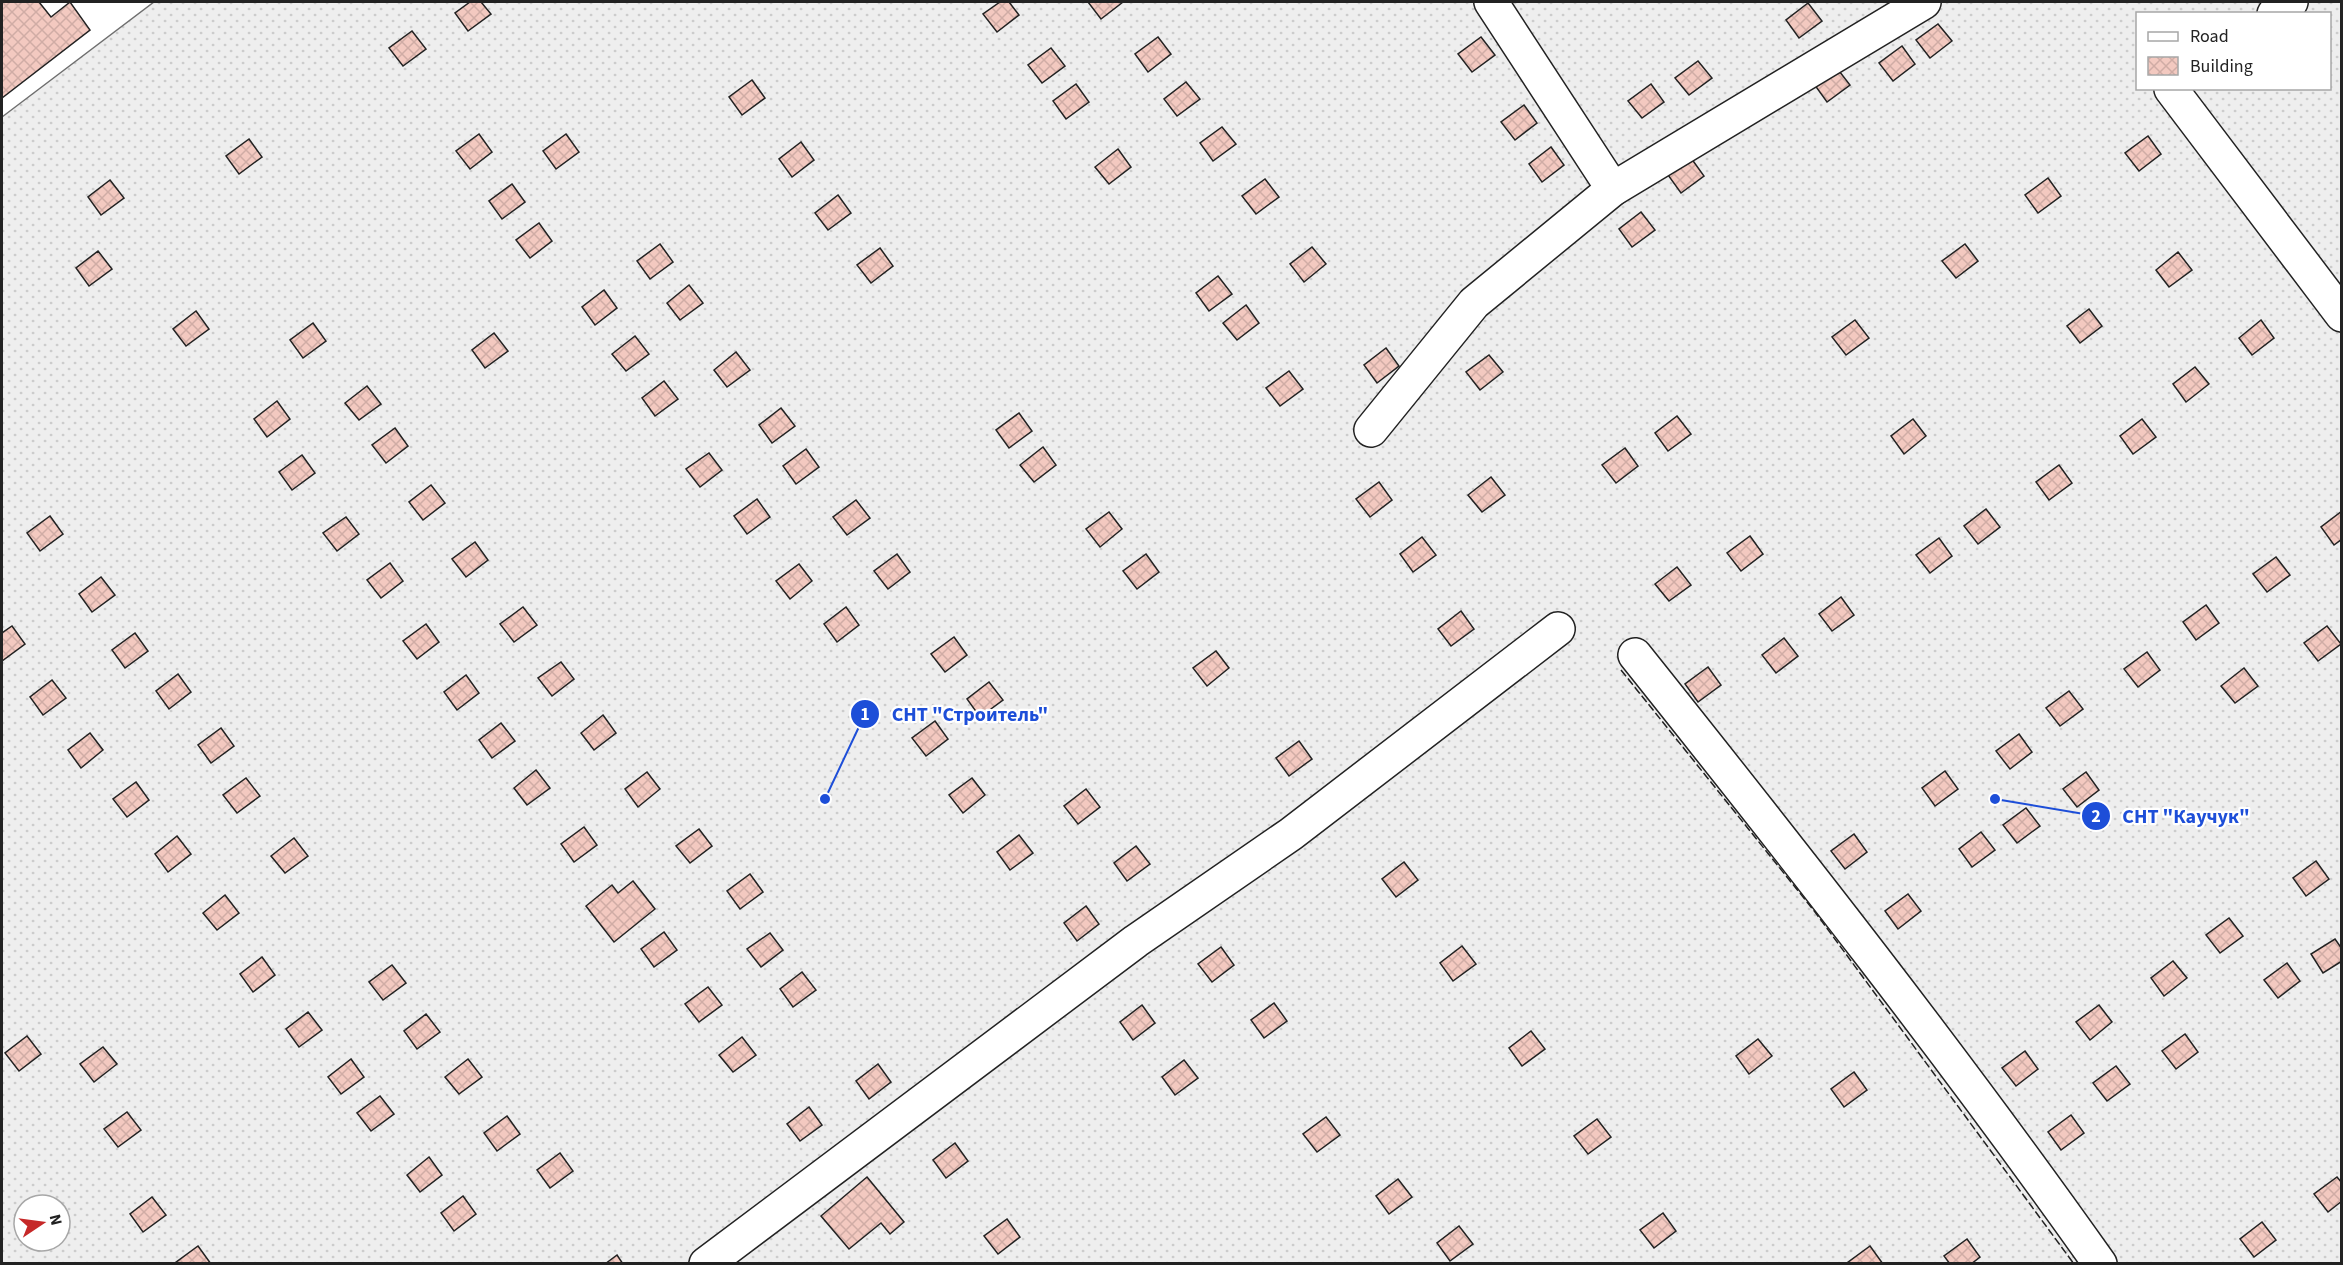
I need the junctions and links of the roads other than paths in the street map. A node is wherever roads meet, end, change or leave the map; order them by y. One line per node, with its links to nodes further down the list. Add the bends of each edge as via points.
1 (1491, 2): 6 (street)
2 (1924, 2): 6 (street)
3 (2291, 2): 4 (street)
4 (2277, 12)
5 (2172, 90): 7 (street)
6 (1612, 189): 8 (street, via 1474,303)
7 (2342, 315)
8 (1371, 430)
9 (1558, 629): 11 (street, via 1292,834 1136,941)
10 (1635, 654): 12 (street, via 1835,905)
11 (706, 1263)
12 (2100, 1263)

